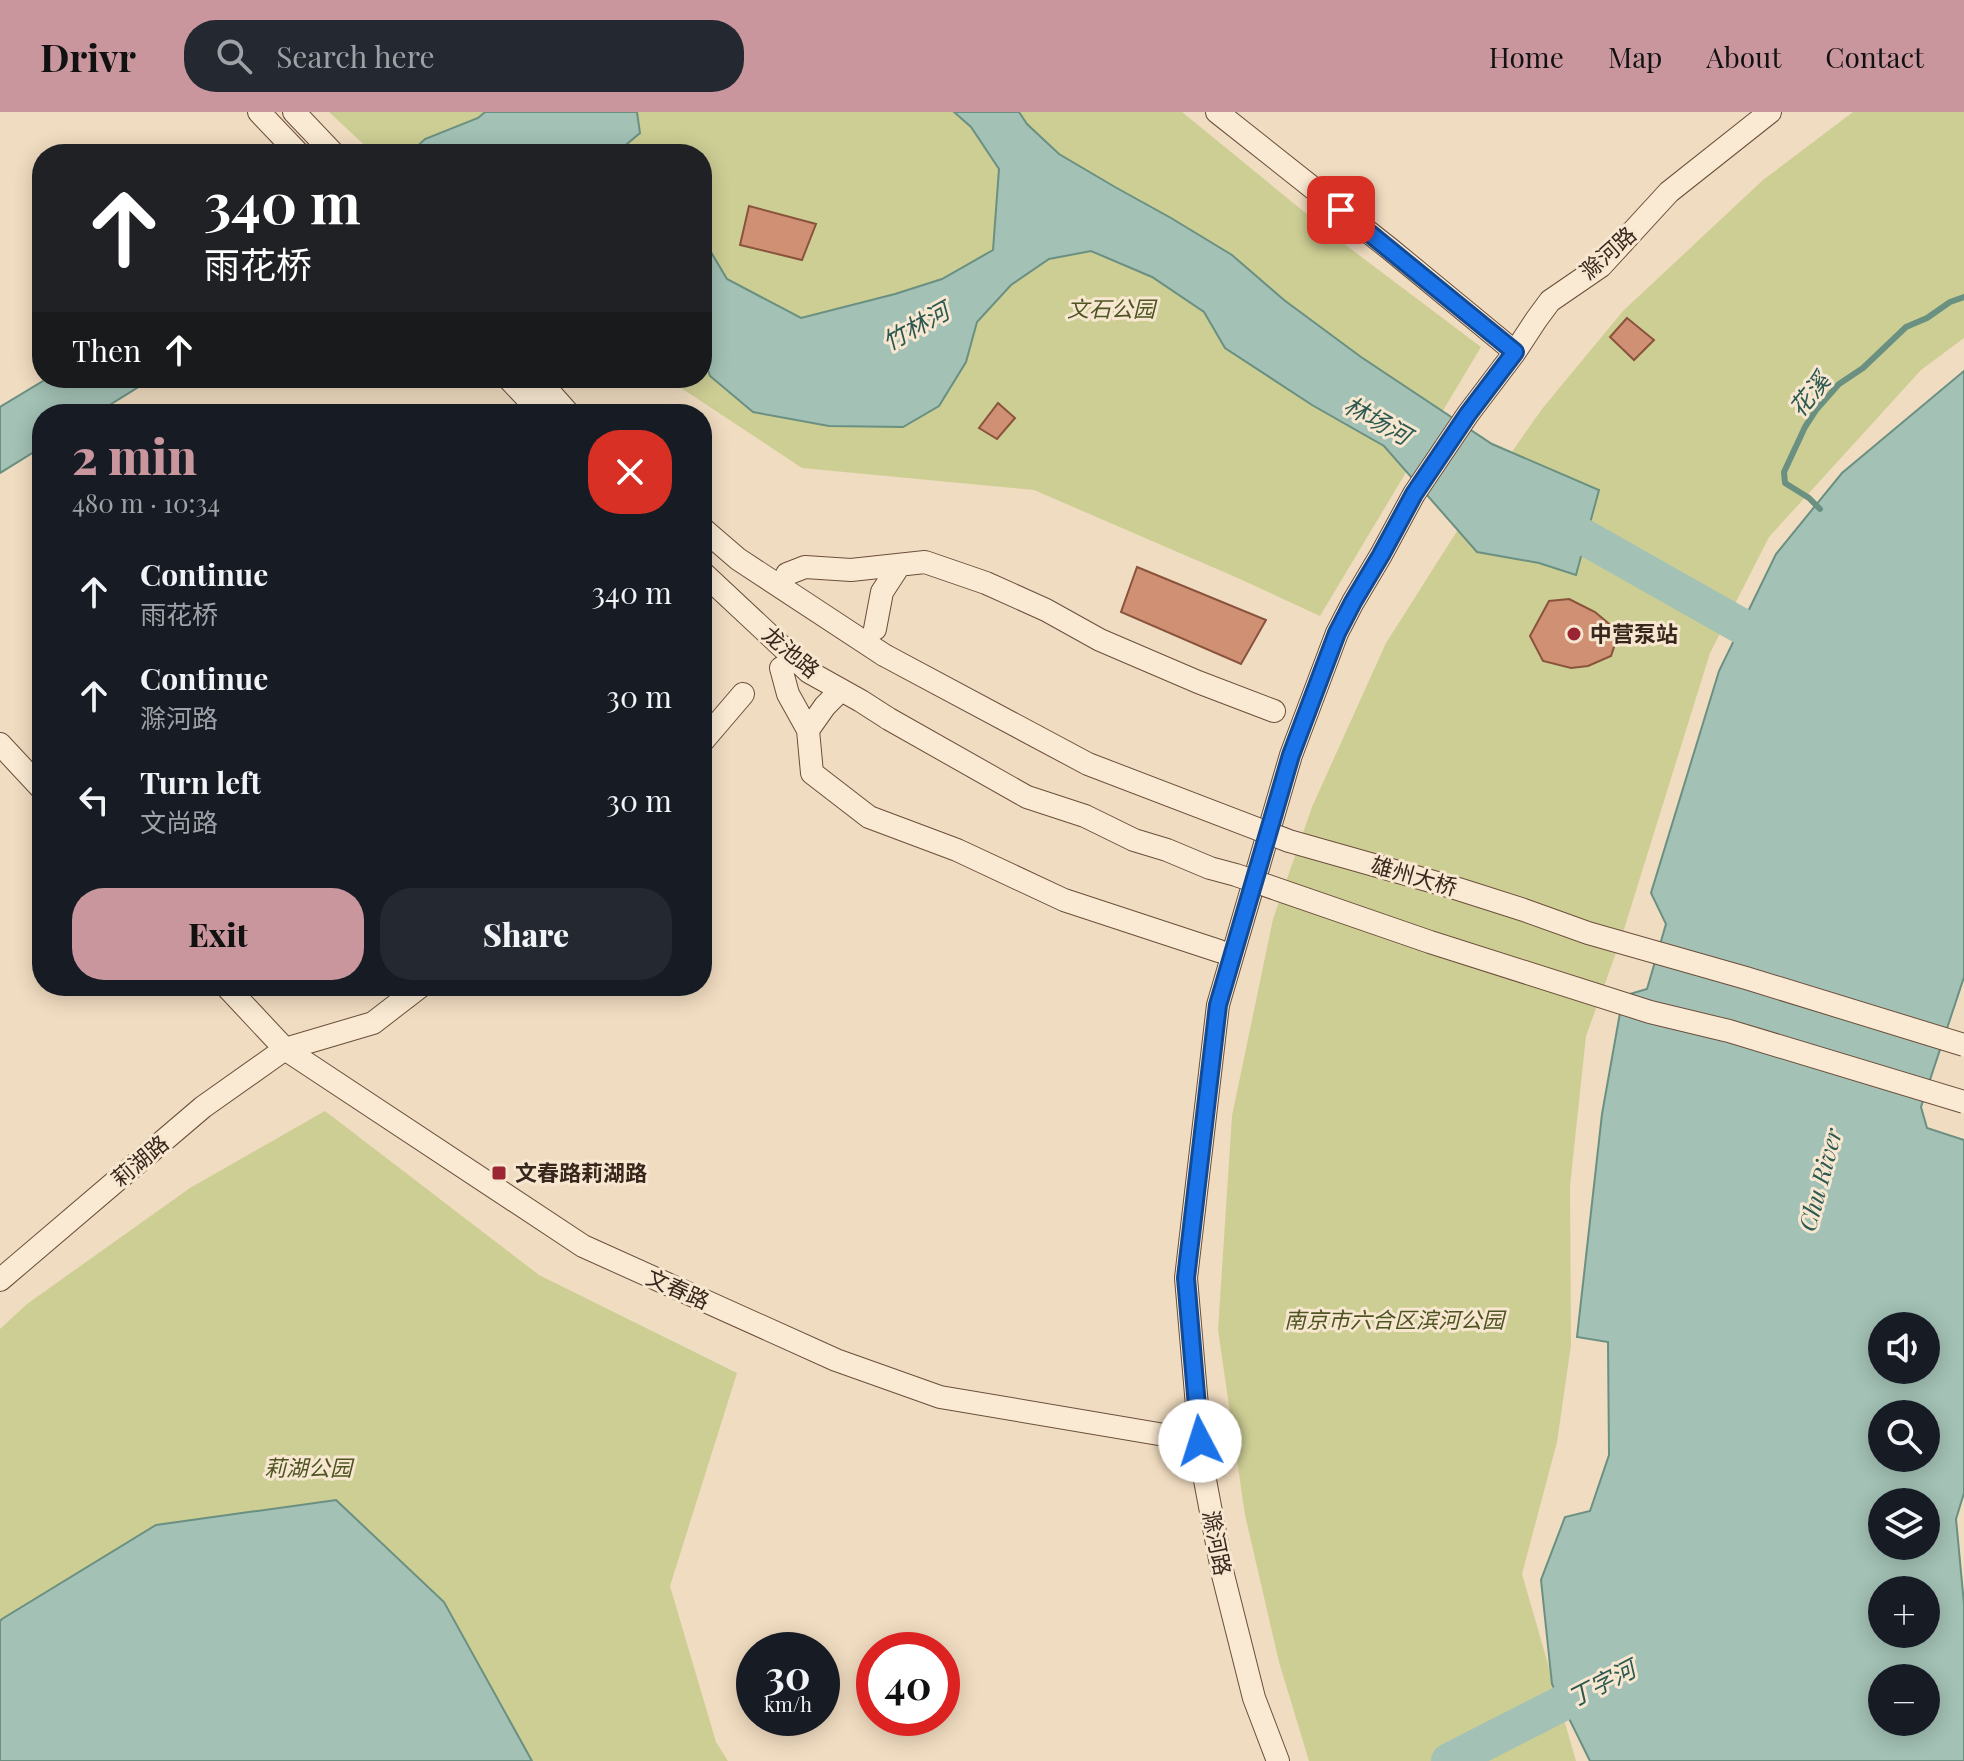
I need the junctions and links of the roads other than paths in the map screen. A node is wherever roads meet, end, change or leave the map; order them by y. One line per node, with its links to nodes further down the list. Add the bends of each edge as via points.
1 (259, 112): 5 (street)
2 (294, 112): 6 (street)
3 (1217, 112): 7 (street)
4 (1770, 112): 7 (street, 滁河路, via 1669,192 1601,266 1550,301)
5 (289, 144)
6 (324, 144)
7 (1515, 352): 33 (street, 滁河路, via 1414,494 1337,633 1291,755 1218,1005 1186,1278)
8 (517, 388): 10 (street)
9 (546, 388): 11 (street)
10 (533, 404)
11 (560, 404)
12 (712, 537): 17 (street, 龙池路)
13 (899, 566): 14 (street, via 805,567); 16 (street, via 882,592); 21 (street, via 925,562 986,583 1100,640)
14 (787, 574)
15 (712, 581): 31 (street, 龙池路, bridge, via 809,672 1027,797 1210,868 1430,942)
16 (875, 629)
17 (884, 655): 29 (street, 雄州大桥, bridge, via 1088,764 1289,841)
18 (781, 668): 23 (street)
19 (743, 694): 22 (street)
20 (837, 694): 23 (street)
21 (1274, 711)
22 (712, 730)
23 (808, 730): 26 (street, via 812,773 869,817 957,850 1064,900)
24 (0, 744): 25 (street)
25 (32, 778)
26 (1219, 951)
27 (235, 996): 30 (street, 文春路)
28 (408, 996): 30 (street, 莉湖路, via 373,1023)
29 (1964, 1045)
30 (285, 1049): 32 (street, 莉湖路, via 203,1107); 33 (street, 文春路, via 583,1246 836,1360 940,1397)
31 (1964, 1102)
32 (0, 1280)
33 (1200, 1441): 34 (street, 滁河路, via 1223,1575 1254,1698)
34 (1278, 1761)

